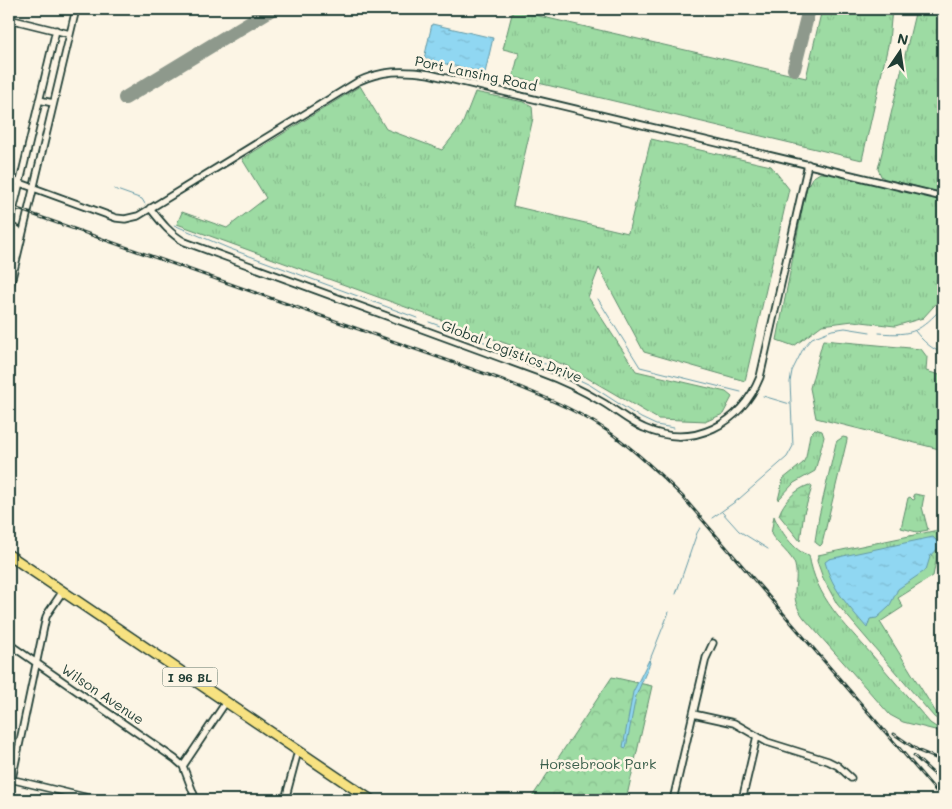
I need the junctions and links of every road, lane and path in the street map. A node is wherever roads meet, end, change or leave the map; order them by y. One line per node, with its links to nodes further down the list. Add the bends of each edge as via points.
1 (76, 9): 4 (street)
2 (9, 19): 3 (street)
3 (56, 30): 4 (street); 5 (street)
4 (70, 34): 6 (street)
5 (39, 100): 6 (street); 9 (street)
6 (53, 103): 10 (street)
7 (808, 164): 11 (street, Port Lansing Road); 12 (street, Port Lansing Road, via 429,74 395,71 357,82); 12 (street, Global Logistics Drive, via 755,388 731,418 692,435 675,436 644,429 600,400 557,379 185,242 166,229)
8 (9, 180): 9 (street, Port Lansing Road)
9 (20, 183): 10 (street, Port Lansing Road); 13 (street)
10 (33, 188): 12 (street, Port Lansing Road, via 125,220); 14 (street)
11 (943, 196)
12 (150, 208)
13 (9, 230): 14 (street, via 18,230 10,269)
14 (11, 281): 15 (street)
15 (9, 291)
16 (9, 555): 17 (main road, I 96 BL)
17 (63, 591): 20 (street, via 48,613); 21 (main road, I 96 BL)
18 (713, 643): 22 (street, via 706,658)
19 (9, 644): 20 (street, Wilson Avenue)
20 (37, 664): 25 (street, Wilson Avenue); 27 (street)
21 (226, 702): 24 (main road, I 96 BL); 25 (street)
22 (693, 714): 23 (street, via 734,723); 32 (street)
23 (757, 736): 26 (street, via 780,747 828,761); 33 (street)
24 (298, 751): 30 (street); 31 (main road, I 96 BL)
25 (183, 766): 29 (street)
26 (851, 778)
27 (10, 779): 28 (street)
28 (97, 800)
29 (196, 800)
30 (285, 800)
31 (371, 800)
32 (673, 800)
33 (742, 800)

